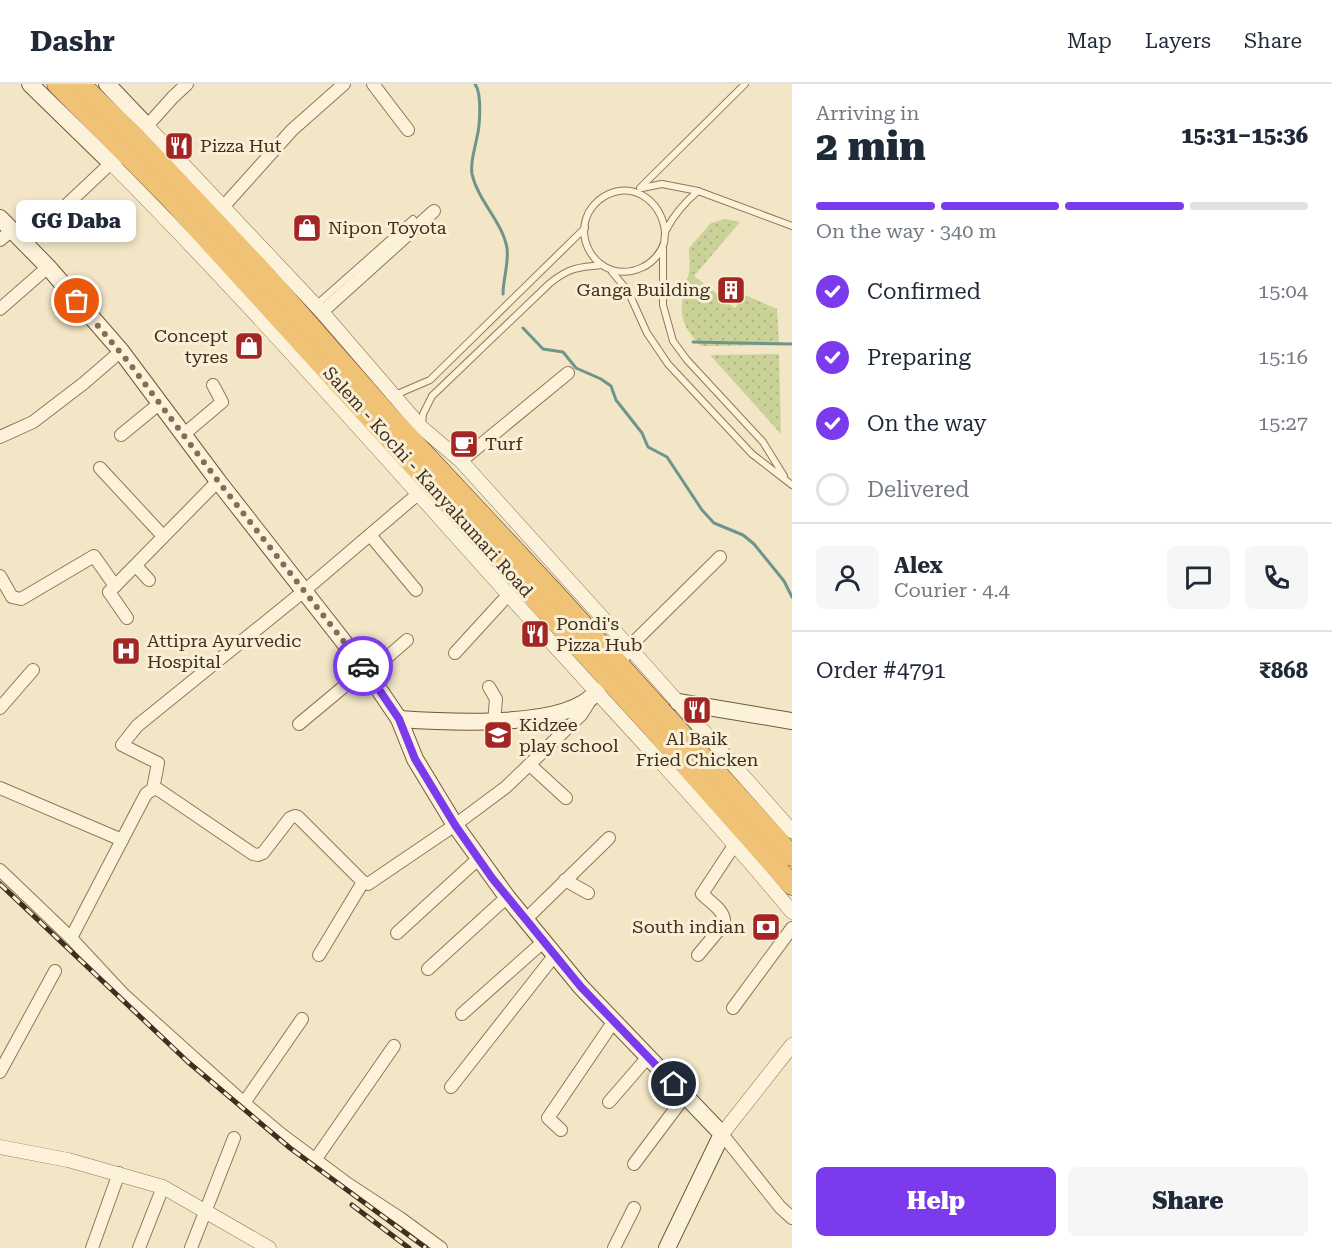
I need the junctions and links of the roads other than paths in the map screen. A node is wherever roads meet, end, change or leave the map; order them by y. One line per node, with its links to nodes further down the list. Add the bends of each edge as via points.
1 (30, 84): 10 (main road)
2 (57, 84): 10 (highway, Salem - Kochi - Kanyakumari Road)
3 (80, 84): 10 (highway, Salem - Kochi - Kanyakumari Road)
4 (107, 84): 10 (main road)
5 (187, 84): 10 (street)
6 (344, 84): 14 (street, via 292,130)
7 (373, 84): 9 (street)
8 (745, 84): 11 (lane)
9 (408, 130)
10 (129, 144): 14 (street); 23 (street); 43 (street, via 160,212); 60 (highway, Salem - Kochi - Kanyakumari Road, via 267,277 389,416 557,596)
11 (640, 188): 12 (lane); 13 (lane, via 662,184)
12 (627, 191): 19 (lane, via 598,201); 20 (lane, via 655,204)
13 (698, 191): 18 (lane); 20 (lane, via 679,209)
14 (223, 207): 28 (street)
15 (434, 212): 28 (street)
16 (0, 218): 21 (main road)
17 (413, 219): 28 (lane)
18 (792, 226)
19 (585, 228): 24 (lane, via 588,249); 32 (lane, via 430,380)
20 (665, 232): 22 (lane)
21 (6, 235): 23 (main road)
22 (664, 243): 26 (lane, via 644,267 622,273); 40 (lane, via 663,305 673,341 763,442)
23 (26, 244): 25 (main road)
24 (602, 265): 26 (lane); 34 (lane, via 572,268 549,284 432,396)
25 (48, 267): 27 (street); 29 (main road)
26 (612, 271): 40 (lane, via 628,291 647,333 668,364 752,454)
27 (0, 309)
28 (319, 309): 32 (street)
29 (121, 351): 33 (main road); 37 (street, via 33,422)
30 (568, 373): 38 (street)
31 (213, 385): 36 (street, via 222,402)
32 (395, 395): 34 (street)
33 (160, 403): 35 (street); 36 (main road)
34 (421, 427): 38 (street)
35 (121, 435)
36 (183, 435): 41 (main road)
37 (0, 438)
38 (460, 462): 56 (street)
39 (100, 468): 45 (street)
40 (786, 479): 42 (lane)
41 (218, 481): 45 (street); 52 (main road)
42 (792, 485)
43 (419, 493): 44 (street); 53 (street)
44 (370, 535): 51 (street); 52 (street)
45 (163, 536): 47 (street)
46 (720, 557): 56 (street)
47 (136, 566): 49 (street); 50 (street)
48 (0, 576): 50 (street, via 12,597 21,599 94,556)
49 (149, 580)
50 (116, 586): 54 (street, via 109,592)
51 (416, 590)
52 (304, 591): 59 (main road); 70 (street, via 137,726 122,745 158,763)
53 (508, 595): 57 (street); 60 (street)
54 (127, 618)
55 (407, 640): 59 (street)
56 (629, 646): 60 (street); 64 (street)
57 (455, 653)
58 (33, 670): 62 (street)
59 (366, 671): 63 (main road); 67 (street)
60 (604, 685): 64 (highway, Salem - Kochi - Kanyakumari Road); 64 (street); 66 (main road, via 558,713); 68 (street, via 581,716)
61 (489, 687): 66 (street, via 496,699)
62 (0, 708)
63 (399, 719): 66 (main road); 72 (main road, via 415,759)
64 (658, 720): 65 (main road); 73 (street); 76 (street); 77 (highway, Salem - Kochi - Kanyakumari Road); 82 (highway, Salem - Kochi - Kanyakumari Road)
65 (792, 721)
66 (494, 722)
67 (299, 724)
68 (530, 765): 71 (street); 72 (street)
69 (0, 788): 75 (street)
70 (153, 789): 75 (street, via 146,794); 81 (street, via 258,855 290,818 298,817)
71 (567, 798)
72 (455, 825): 78 (main road); 81 (street, via 371,883)
73 (792, 831)
74 (609, 838): 80 (street)
75 (122, 840): 89 (street)
76 (735, 844): 85 (street); 92 (street, via 702,894 725,919)
77 (792, 856)
78 (478, 859): 84 (main road); 88 (street)
79 (0, 870): 89 (street)
80 (566, 880): 83 (street); 86 (street)
81 (363, 882): 91 (street)
82 (792, 885)
83 (588, 893)
84 (507, 897): 86 (main road); 94 (street)
85 (792, 912)
86 (525, 920): 90 (main road)
87 (792, 927): 96 (street)
88 (398, 933)
89 (72, 938): 108 (street, via 124,995)
90 (543, 942): 93 (main road); 97 (street)
91 (319, 955)
92 (698, 955)
93 (554, 956): 99 (main road); 105 (street)
94 (428, 969)
95 (55, 971): 102 (street)
96 (733, 1008)
97 (462, 1014)
98 (302, 1019): 108 (street)
99 (614, 1021): 103 (main road); 109 (street, via 548,1118)
100 (792, 1045): 110 (street)
101 (394, 1046): 113 (street)
102 (3, 1055): 104 (street)
103 (648, 1057): 106 (main road); 107 (street)
104 (0, 1072)
105 (452, 1087)
106 (685, 1096): 110 (main road); 114 (street)
107 (609, 1102)
108 (244, 1103): 113 (street)
109 (561, 1130)
110 (722, 1134): 119 (street); 127 (main road)
111 (234, 1138): 118 (street)
112 (0, 1147): 115 (street)
113 (315, 1160): 125 (street)
114 (634, 1164)
115 (119, 1173): 116 (street); 121 (street)
116 (163, 1187): 118 (street); 122 (street)
117 (634, 1208): 126 (street)
118 (204, 1212): 120 (street); 123 (street)
119 (792, 1218)
120 (253, 1244): 124 (street)
121 (92, 1248)
122 (139, 1248)
123 (191, 1248)
124 (269, 1248)
125 (441, 1248)
126 (614, 1248)
127 (667, 1248)

